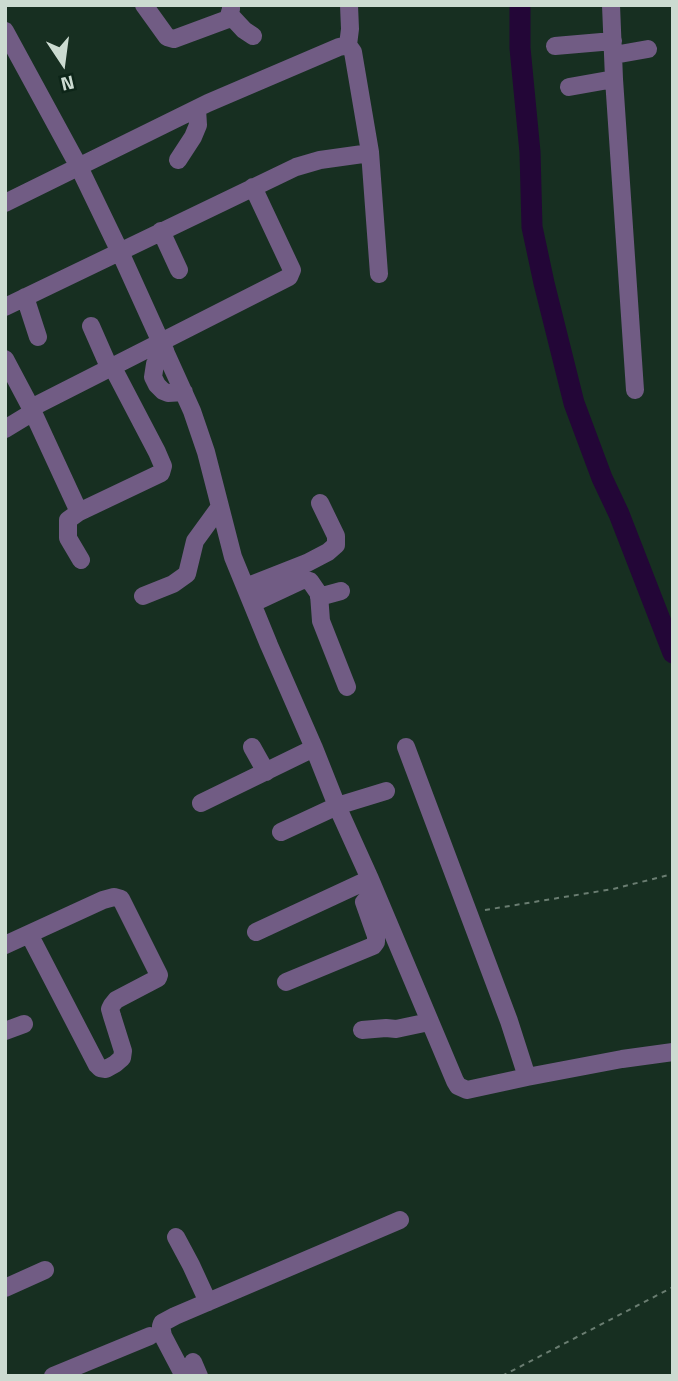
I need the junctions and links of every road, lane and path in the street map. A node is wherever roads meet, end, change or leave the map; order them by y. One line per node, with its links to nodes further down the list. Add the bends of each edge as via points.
1 (144, 5): 4 (street, via 167,37 174,39 228,19)
2 (349, 5): 7 (street)
3 (611, 5): 9 (street)
4 (230, 10): 6 (street)
5 (5, 31): 16 (street)
6 (253, 36)
7 (348, 45): 13 (street); 14 (street)
8 (555, 46): 9 (street)
9 (614, 48): 10 (street); 11 (street)
10 (648, 49)
11 (614, 79): 12 (street); 30 (street)
12 (569, 87)
13 (197, 108): 15 (street, via 198,125); 16 (street)
14 (370, 152): 17 (street, via 296,167); 22 (street)
15 (178, 160)
16 (79, 167): 18 (street); 20 (street)
17 (253, 187): 19 (street); 27 (street, via 292,270 289,277)
18 (5, 203)
19 (161, 231): 20 (street); 21 (street)
20 (120, 252): 23 (street); 27 (street)
21 (179, 270)
22 (379, 274)
23 (25, 297): 24 (street); 26 (street)
24 (5, 307)
25 (91, 326): 29 (street)
26 (38, 337)
27 (163, 346): 29 (street); 34 (street, via 153,377 163,391 184,392 206,452)
28 (5, 359): 31 (street)
29 (111, 367): 31 (street); 35 (street, via 158,452 162,473)
30 (635, 390)
31 (32, 410): 32 (street); 35 (street)
32 (5, 429)
33 (320, 503): 38 (street, via 336,545)
34 (219, 508): 38 (street); 39 (street, via 195,541 187,574)
35 (79, 512): 36 (street, via 68,520 67,529)
36 (81, 560)
37 (341, 591): 40 (street)
38 (250, 595): 40 (street, via 305,580); 44 (street)
39 (143, 596)
40 (320, 597): 41 (street, via 321,621)
41 (346, 687)
42 (252, 747): 45 (street)
43 (406, 747): 62 (street)
44 (314, 748): 45 (street); 48 (street)
45 (266, 772): 47 (street)
46 (386, 791): 48 (street)
47 (201, 803)
48 (337, 806): 49 (street); 51 (street)
49 (281, 832)
50 (673, 874): 52 (path)
51 (373, 888): 53 (street); 56 (street, via 365,902 376,936 373,946); 57 (street)
52 (478, 912)
53 (256, 932)
54 (29, 934): 54 (street, via 97,1065 106,1069 115,1064 123,1051 110,1009 116,1000 159,976 121,899 103,900); 55 (street)
55 (5, 945)
56 (286, 982)
57 (429, 1022): 59 (street); 62 (street, via 454,1082 462,1089)
58 (23, 1024): 60 (street)
59 (362, 1030)
60 (5, 1031)
61 (673, 1052): 62 (street)
62 (527, 1077)
63 (400, 1220): 68 (street)
64 (176, 1237): 68 (street)
65 (44, 1270): 67 (street)
66 (673, 1287): 73 (path)
67 (5, 1288)
68 (208, 1302): 71 (street, via 161,1326 163,1336)
69 (150, 1336): 70 (street)
70 (92, 1368): 72 (street)
71 (192, 1371)
72 (53, 1376)
73 (502, 1376)

